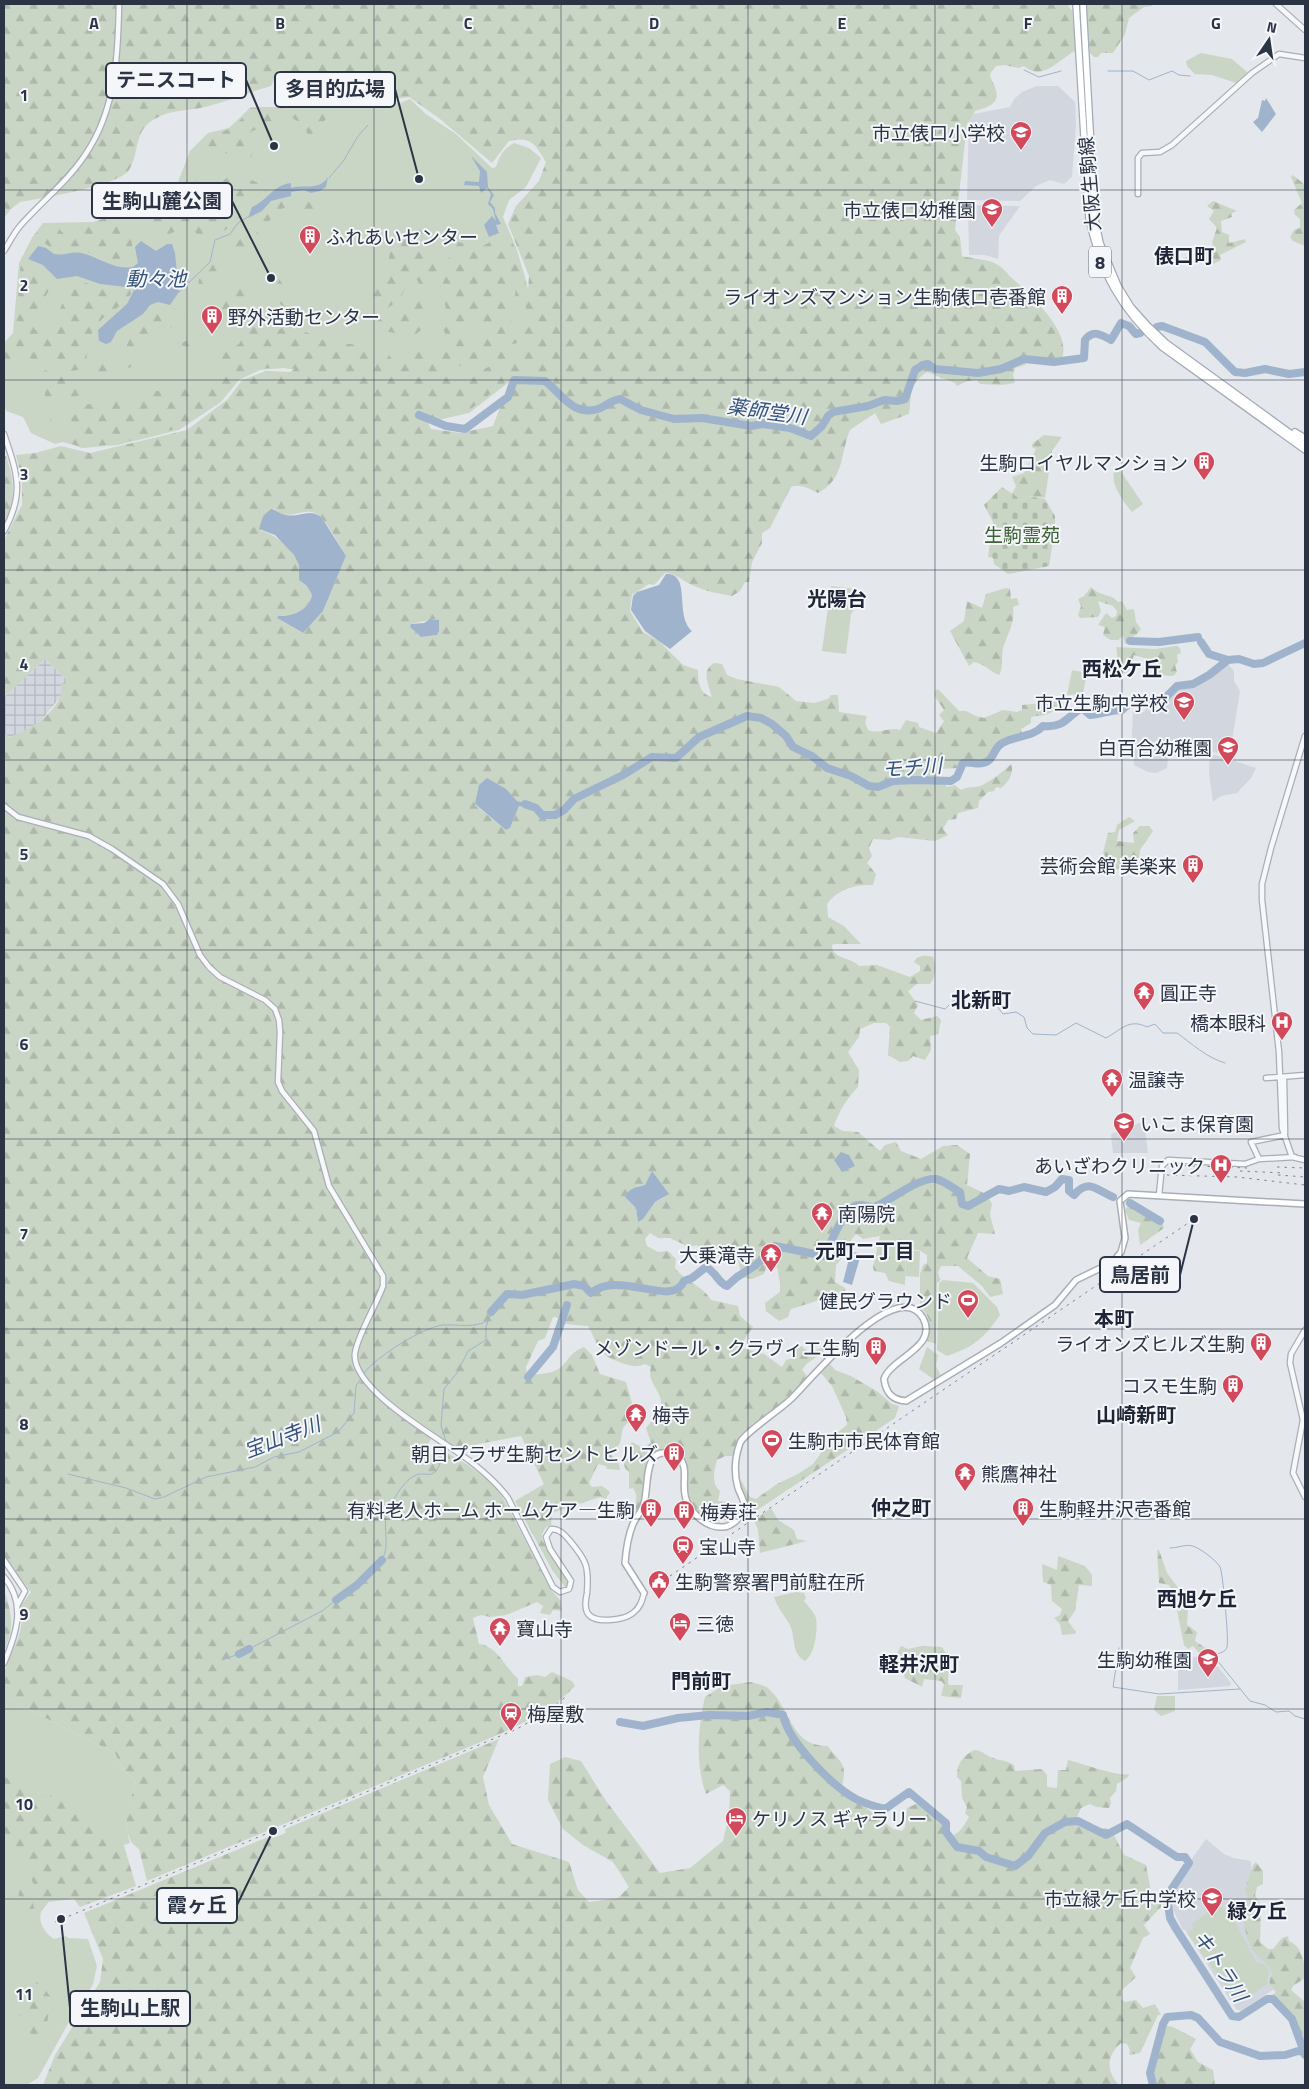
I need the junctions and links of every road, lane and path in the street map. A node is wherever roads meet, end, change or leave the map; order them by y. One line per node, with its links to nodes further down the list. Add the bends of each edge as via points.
1 (119, 4): 8 (street, via 118,42 110,100 95,138 84,156 19,227)
2 (1076, 4): 11 (main road, 大阪生駒線 / 8, via 1089,219 1094,243 1112,287 1127,310 1162,347)
3 (1083, 4): 9 (main road, 大阪生駒線 / 8, via 1095,219 1100,243 1118,286 1131,307 1166,344)
4 (1276, 4): 5 (street)
5 (1305, 30)
6 (1305, 58): 7 (street, via 1279,54 1252,73 1172,145 1160,152 1142,153 1138,158)
7 (1138, 194)
8 (4, 252)
9 (1265, 416): 12 (main road); 13 (main road, 大阪生駒線 / 8)
10 (4, 434): 16 (street, via 16,471 18,492 15,509)
11 (1286, 436): 14 (main road, 大阪生駒線 / 8); 15 (main road)
12 (1305, 438)
13 (1305, 444)
14 (1305, 450)
15 (1305, 455)
16 (4, 531)
17 (1305, 736): 19 (street, via 1262,884)
18 (4, 806): 32 (street, via 18,817 89,836 163,884 178,904 200,955 209,966 220,977 265,1000 275,1009 280,1020 278,1082 282,1092 314,1131 329,1186 383,1276 384,1286 355,1354 359,1373 366,1382 397,1410 469,1460 499,1486 553,1587 560,1592 569,1589 571,1582 550,1549 546,1535 551,1529 562,1532 587,1565 585,1604 589,1616 604,1620 632,1615)
19 (1280, 1075): 20 (street); 21 (street); 22 (street)
20 (1305, 1075)
21 (1266, 1078)
22 (1285, 1134): 23 (street); 24 (street, via 1251,1142)
23 (1292, 1157): 24 (street); 25 (street)
24 (1259, 1159): 26 (street, via 1245,1164 1168,1160 1162,1166)
25 (1305, 1159)
26 (1159, 1195): 27 (main road); 32 (main road, via 1131,1193 1124,1196 1120,1207 1125,1238 1121,1252 1113,1262 1076,1280 1061,1300 1042,1315 914,1398 906,1401 894,1398 889,1394 884,1379 886,1373 909,1355 925,1335 925,1323 919,1312 907,1307 897,1308 856,1331 792,1399 741,1439 736,1472 744,1505 739,1516 728,1526 705,1523 689,1508 684,1499 684,1467 679,1457 663,1454 653,1458 647,1469 644,1502 630,1534 625,1563)
27 (1305, 1204)
28 (1305, 1330): 29 (street, via 1291,1354 1290,1363 1303,1420 1293,1473)
29 (1305, 1497)
30 (4, 1560): 33 (street, via 24,1591)
31 (4, 1577): 33 (street)
32 (644, 1593)
33 (17, 1606): 34 (street, via 18,1624)
34 (4, 1663)

